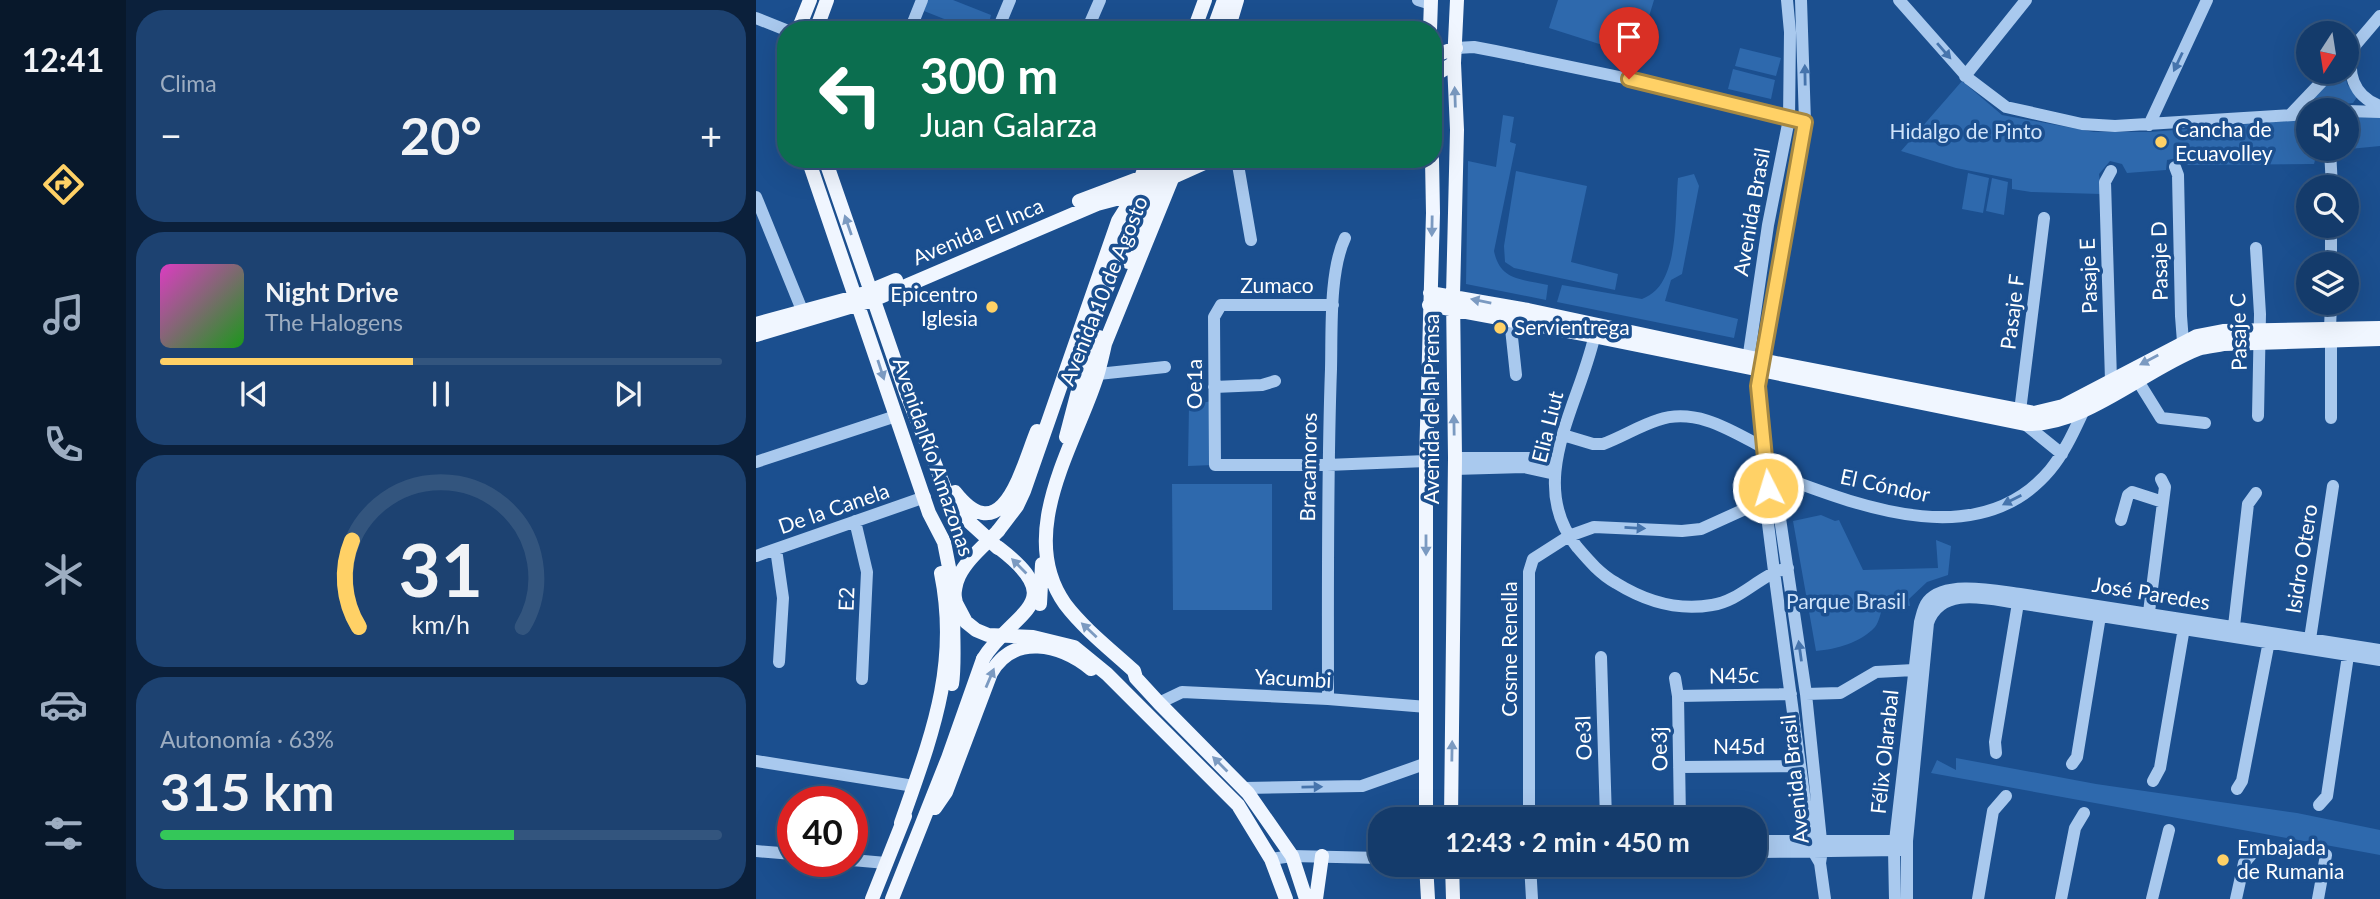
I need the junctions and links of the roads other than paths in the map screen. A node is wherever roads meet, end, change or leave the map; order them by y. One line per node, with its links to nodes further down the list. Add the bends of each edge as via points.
1 (827, 0): 19 (main road)
2 (922, 0): 20 (street)
3 (1010, 0): 21 (street)
4 (1100, 0): 22 (street)
5 (1224, 0): 25 (main road)
6 (1237, 0): 26 (main road)
7 (1457, 0): 30 (main road, Avenida de la Prensa)
8 (1787, 0): 41 (street, Avenida Brasil)
9 (1801, 0): 42 (street, Avenida Brasil, one-way to 9)
10 (1899, 0): 33 (street, one-way to 33)
11 (2026, 0): 33 (street)
12 (2207, 0): 43 (street, one-way to 43)
13 (1204, 1): 23 (main road); 24 (main road)
14 (1426, 2): 27 (main road)
15 (807, 6): 18 (main road)
16 (2380, 16): 29 (street)
17 (756, 18): 28 (street)
18 (817, 21)
19 (819, 21)
20 (914, 21)
21 (1001, 21)
22 (1091, 21)
23 (1197, 21)
24 (1206, 21)
25 (1216, 21)
26 (1231, 21)
27 (1429, 21)
28 (777, 26)
29 (2359, 41)
30 (1455, 55): 31 (main road); 32 (main road); 41 (street, via 1474,47 1495,51); 61 (main road, Avenida de la Prensa, one-way to 30)
31 (1442, 56)
32 (1442, 67)
33 (1965, 76): 43 (street, via 2006,107 2082,124)
34 (2320, 84): 39 (street)
35 (2354, 84): 36 (street, via 2366,100)
36 (2380, 106)
37 (2359, 111): 38 (street)
38 (2380, 112)
39 (2290, 115): 40 (street); 43 (street)
40 (2296, 115)
41 (1789, 119): 42 (street); 77 (street, Avenida Brasil, via 1768,225)
42 (1805, 122): 77 (street, Avenida Brasil)
43 (2149, 125)
44 (2175, 167): 75 (street, Pasaje D)
45 (812, 168): 59 (main road, Avenida Río Amazonas)
46 (828, 168): 59 (main road, Avenida Río Amazonas, one-way to 46)
47 (1239, 168): 57 (street)
48 (1432, 168): 60 (main road, Avenida de la Prensa, one-way to 60)
49 (1157, 171): 51 (main road, Avenida 10 de Agosto); 59 (main road, Avenida El Inca); 74 (main road, Avenida 10 de Agosto); 91 (main road, Avenida 10 de Agosto); 93 (main road, Avenida 10 de Agosto, via 1078,391)
50 (2111, 171): 81 (street, Pasaje E, via 2105,182)
51 (1135, 194): 53 (main road, Avenida El Inca); 55 (main road, Avenida 10 de Agosto)
52 (756, 197): 64 (street)
53 (1097, 204): 55 (main road, via 1113,210); 59 (main road, Avenida El Inca)
54 (2044, 219): 88 (street, Pasaje F)
55 (1118, 221): 76 (main road, Avenida 10 de Agosto)
56 (1345, 238): 63 (street, Bracamoros, via 1339,250)
57 (1251, 240)
58 (2256, 248): 72 (street, Pasaje C)
59 (864, 298): 64 (main road, Avenida El Inca); 71 (main road, Avenida El Inca); 86 (main road, Avenida Río Amazonas, one-way to 86); 98 (main road, Avenida Río Amazonas)
60 (1430, 299): 61 (main road); 96 (main road, Avenida de la Prensa)
61 (1453, 302): 66 (main road); 69 (main road, one-way to 61); 99 (main road, Avenida de la Prensa, one-way to 61)
62 (1221, 305): 63 (street, Zumaco); 84 (street, Oe1a, via 1214,317)
63 (1333, 305): 100 (street, Bracamoros)
64 (802, 310): 67 (main road, Avenida El Inca)
65 (2330, 315): 70 (street)
66 (1510, 319): 69 (main road); 80 (street)
67 (756, 324)
68 (2380, 328): 70 (main road)
69 (1595, 331): 77 (main road); 92 (street, Elia Liut)
70 (2331, 334): 72 (main road); 73 (main road); 89 (street)
71 (756, 335)
72 (2260, 337): 75 (main road, via 2223,331 2197,336); 87 (street, Pasaje C)
73 (2380, 339)
74 (1105, 344): 79 (main road); 93 (main road, Avenida 10 de Agosto)
75 (2185, 348): 81 (main road, one-way to 81); 82 (main road)
76 (1071, 357): 91 (main road, Avenida 10 de Agosto); 98 (main road, via 1001,508 987,514 972,510)
77 (1754, 363): 88 (main road); 94 (street, Avenida Brasil)
78 (1165, 368): 79 (street)
79 (1098, 374): 140 (main road, one-way to 79, via 1134,671 1065,604 1052,579 1047,522 1051,500)
80 (1516, 375)
81 (2111, 380): 88 (main road, via 2050,410)
82 (2137, 381): 85 (main road); 90 (street, via 2161,418)
83 (1275, 382): 84 (street)
84 (1214, 387): 100 (street, Oe1a, via 1215,465)
85 (2084, 410): 88 (main road, via 2055,422); 95 (street, El Cóndor)
86 (896, 416): 97 (street); 107 (main road, Avenida Río Amazonas)
87 (2258, 416)
88 (2022, 418): 95 (street)
89 (2331, 418)
90 (2205, 423)
91 (1047, 429): 112 (main road, Avenida 10 de Agosto, via 1021,499)
92 (1563, 435): 94 (street, via 1604,444 1662,419 1685,417 1713,423); 101 (street, Elia Liut)
93 (1066, 438): 130 (main road, Avenida 10 de Agosto, bridge, via 1045,496 1042,592 1037,613)
94 (1764, 449): 102 (street, Avenida Brasil)
95 (2062, 454): 102 (street, El Cóndor, one-way to 102, via 2020,496 1981,513 1945,518 1847,501)
96 (1426, 461): 100 (street); 141 (main road, Avenida de la Prensa, one-way to 141)
97 (756, 462)
98 (936, 464): 130 (main road, Avenida Río Amazonas, one-way to 98, bridge, via 1026,614 1032,585 1028,574 956,508)
99 (1454, 464): 101 (street); 158 (main road, Avenida de la Prensa, one-way to 99)
100 (1327, 465): 139 (street, Bracamoros)
101 (1556, 469): 113 (street, Elia Liut, via 1553,492)
102 (1766, 471): 106 (street, Avenida Brasil)
103 (2161, 479): 108 (street)
104 (2333, 486): 125 (street, Isidro Otero)
105 (2256, 493): 123 (street, via 2248,504)
106 (1766, 494): 113 (street, Cosme Renella, one-way to 106, via 1594,527 1701,529); 116 (street, Avenida Brasil, via 1777,498); 117 (street, Avenida Brasil)
107 (925, 497): 109 (main road, Avenida Río Amazonas); 111 (street, De la Canela)
108 (2163, 502): 110 (street, via 2132,492); 121 (street)
109 (929, 513): 126 (main road, Avenida Río Amazonas, via 944,542 956,604 966,622 988,635); 151 (main road, via 942,579 947,661 938,709)
110 (2121, 520)
111 (855, 521): 114 (street, De la Canela); 135 (street, E2, via 867,572)
112 (998, 531): 126 (main road, via 963,586 969,614 989,626); 155 (main road, Avenida 10 de Agosto, bridge, via 957,582 952,684)
113 (1569, 536): 117 (street, Elia Liut, via 1610,580 1653,601 1678,606 1714,606); 159 (street, Cosme Renella, via 1532,559 1529,572)
114 (776, 549): 115 (street, De la Canela); 132 (street, via 783,598)
115 (756, 556)
116 (1788, 568): 117 (street, Elia Liut); 137 (street, Avenida Brasil, one-way to 116)
117 (1774, 571): 136 (street, Avenida Brasil)
118 (2019, 598): 119 (street, José Paredes, via 1977,589 1950,590 1928,602); 120 (street, José Paredes); 143 (street)
119 (1927, 611): 133 (street, Félix Olarabal); 167 (street, Félix Olarabal)
120 (2101, 611): 121 (street, José Paredes); 122 (street, José Paredes); 147 (street, via 2077,757)
121 (2149, 612): 122 (street, José Paredes)
122 (2184, 624): 123 (street, José Paredes); 124 (street, José Paredes); 150 (street, via 2160,768)
123 (2234, 626): 124 (street, José Paredes)
124 (2270, 637): 125 (street, José Paredes); 127 (street, José Paredes); 153 (street)
125 (2310, 639): 127 (street, José Paredes)
126 (1052, 640): 142 (main road, Avenida Río Amazonas, via 1083,653)
127 (2349, 650): 128 (street, José Paredes); 131 (street, José Paredes); 156 (street, via 2327,796)
128 (2380, 650)
129 (1601, 657): 160 (street, Oe3l)
130 (983, 659): 144 (main road)
131 (2380, 660)
132 (779, 662)
133 (1914, 670): 137 (street, via 1876,672 1840,693); 167 (street, Félix Olarabal)
134 (1675, 678): 138 (street, Oe3j)
135 (862, 679)
136 (1791, 694): 138 (street, N45c); 148 (street, Avenida Brasil)
137 (1806, 694): 168 (street, Avenida Brasil)
138 (1678, 696): 149 (street, Oe3j)
139 (1328, 699): 140 (street, Yacumbi, via 1182,692); 141 (street, Yacumbi)
140 (1159, 703): 152 (main road, one-way to 140)
141 (1427, 707): 146 (main road, Avenida de la Prensa)
142 (1149, 716): 162 (main road, one-way to 142, via 950,782 991,673 1003,656 1015,649 1038,647 1070,656); 177 (main road, Avenida Río Amazonas, via 1238,806)
143 (1996, 753)
144 (948, 758): 162 (main road); 185 (main road)
145 (756, 761): 151 (street)
146 (1427, 763): 152 (street, one-way to 146, via 1362,786); 157 (main road, Avenida de la Prensa)
147 (2072, 764)
148 (1800, 766): 149 (street, N45d); 168 (street, Avenida Brasil)
149 (1679, 767): 161 (street, Oe3j)
150 (2153, 780)
151 (914, 786): 164 (main road)
152 (1244, 788): 174 (main road)
153 (2237, 789)
154 (2006, 796): 196 (street, via 1993,810)
155 (913, 802): 164 (main road); 184 (main road)
156 (2319, 805)
157 (1426, 807)
158 (1451, 807)
159 (1529, 807)
160 (1606, 807)
161 (1680, 807)
162 (935, 808): 186 (main road)
163 (2084, 813): 197 (street, via 2075,828)
164 (901, 823): 179 (main road)
165 (2169, 830): 198 (street)
166 (1767, 843): 168 (street)
167 (1900, 846): 168 (street); 194 (street, Félix Olarabal); 195 (street, Félix Olarabal)
168 (1818, 849): 171 (street); 193 (street, Avenida Brasil)
169 (2256, 849): 199 (street, via 2244,863)
170 (756, 851): 172 (street)
171 (1767, 851)
172 (777, 853)
173 (2326, 855): 200 (street)
174 (1292, 856): 175 (street); 177 (street); 188 (main road)
175 (1322, 856): 176 (street); 189 (main road)
176 (1368, 858)
177 (1271, 859): 187 (main road, Avenida Río Amazonas)
178 (868, 861): 179 (street)
179 (886, 863): 183 (main road)
180 (1427, 877): 190 (main road)
181 (1452, 877): 191 (main road)
182 (1531, 877): 192 (street)
183 (872, 899)
184 (882, 899)
185 (892, 899)
186 (901, 899)
187 (1286, 899)
188 (1306, 899)
189 (1316, 899)
190 (1428, 899)
191 (1453, 899)
192 (1532, 899)
193 (1825, 899)
194 (1895, 899)
195 (1907, 899)
196 (1978, 899)
197 (2060, 899)
198 (2152, 899)
199 (2236, 899)
200 (2318, 899)

